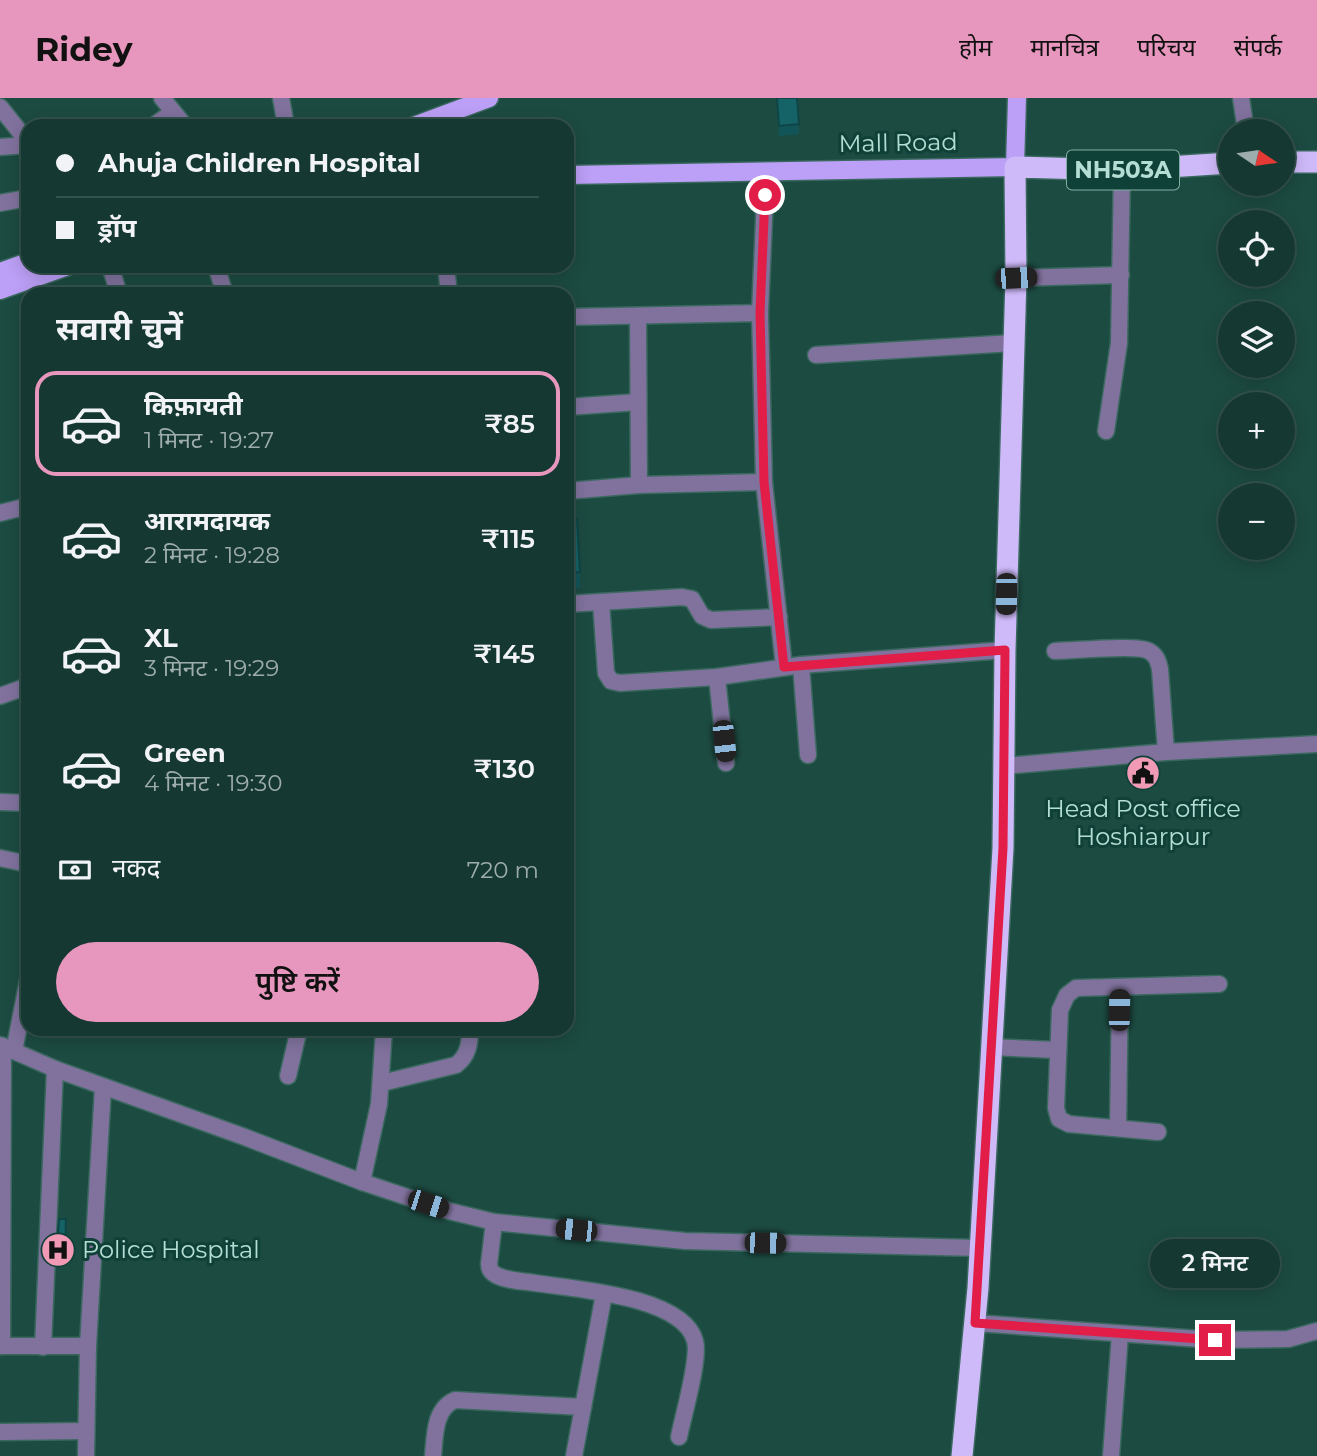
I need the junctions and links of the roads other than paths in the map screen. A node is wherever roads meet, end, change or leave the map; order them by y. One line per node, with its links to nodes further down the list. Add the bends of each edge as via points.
1 (162, 98): 7 (street)
2 (281, 98): 10 (street)
3 (489, 98): 11 (main road)
4 (1017, 98): 19 (main road)
5 (1241, 98): 12 (street)
6 (0, 107): 13 (street)
7 (173, 112): 8 (street); 9 (street)
8 (163, 119)
9 (179, 119)
10 (285, 119)
11 (433, 119)
12 (1244, 119)
13 (21, 134)
14 (21, 144): 15 (street)
15 (0, 147)
16 (1295, 162): 17 (highway)
17 (1317, 162)
18 (1218, 164): 20 (highway, Mall Road / NH503A)
19 (1015, 167): 20 (highway, Mall Road / NH503A); 21 (main road, Mall Road); 29 (highway)
20 (1122, 170): 28 (street)
21 (766, 171): 22 (main road, Mall Road); 31 (street)
22 (574, 175)
23 (21, 199): 24 (street)
24 (0, 203)
25 (21, 264): 26 (main road)
26 (0, 272)
27 (48, 273): 30 (main road)
28 (1121, 275): 29 (street); 38 (street, via 1119,343)
29 (1016, 278): 34 (highway)
30 (0, 290)
31 (760, 313): 32 (street); 39 (street)
32 (638, 316): 33 (street); 36 (street)
33 (574, 317)
34 (1013, 343): 35 (street); 47 (highway)
35 (816, 355)
36 (638, 402): 37 (street); 40 (street)
37 (574, 407)
38 (1106, 431)
39 (764, 482): 40 (street); 46 (street)
40 (639, 485): 41 (street)
41 (574, 490)
42 (21, 508): 43 (street)
43 (0, 513)
44 (601, 602): 45 (street); 46 (street, via 682,597 692,599 702,616 711,620); 51 (street, via 604,659 611,681)
45 (574, 604)
46 (779, 617): 50 (street)
47 (1005, 650): 49 (street); 58 (highway)
48 (1055, 651): 55 (street, via 1137,648 1151,652 1160,669)
49 (801, 665): 50 (street); 56 (street)
50 (784, 667): 51 (street)
51 (717, 677): 57 (street)
52 (21, 688): 53 (street)
53 (0, 696)
54 (1317, 744): 55 (street)
55 (1166, 752): 58 (street)
56 (808, 755)
57 (726, 763)
58 (1004, 766): 69 (highway)
59 (0, 802): 60 (street)
60 (21, 803)
61 (0, 858): 62 (street)
62 (21, 862)
63 (1219, 984): 64 (street)
64 (1120, 987): 71 (street, via 1076,989 1067,995 1060,1010); 76 (street)
65 (21, 1002): 70 (street)
66 (297, 1036): 73 (street)
67 (384, 1036): 74 (street)
68 (469, 1036): 74 (street, via 464,1059 456,1065)
69 (991, 1047): 71 (street); 80 (highway)
70 (6, 1048): 72 (street); 83 (street)
71 (1058, 1050): 76 (street, via 1059,1119)
72 (55, 1069): 75 (street); 88 (street)
73 (288, 1076)
74 (382, 1083): 78 (street)
75 (103, 1087): 78 (street); 87 (street)
76 (1118, 1128): 77 (street)
77 (1158, 1132)
78 (362, 1182): 79 (street)
79 (494, 1222): 80 (street, via 685,1241); 81 (street, via 489,1264 495,1275)
80 (980, 1248): 82 (highway)
81 (604, 1294): 89 (street); 92 (street, via 667,1311 692,1333 697,1345)
82 (975, 1323): 85 (street); 96 (highway)
83 (1, 1324): 86 (street)
84 (1317, 1331): 85 (street, via 1266,1341)
85 (1120, 1334): 97 (street)
86 (1, 1346): 88 (street)
87 (88, 1346): 88 (street); 90 (street)
88 (43, 1347)
89 (583, 1407): 94 (street, via 455,1400 441,1411); 95 (street)
90 (86, 1431): 91 (street); 93 (street)
91 (0, 1432)
92 (679, 1437)
93 (86, 1456)
94 (433, 1456)
95 (574, 1456)
96 (962, 1456)
97 (1111, 1456)

